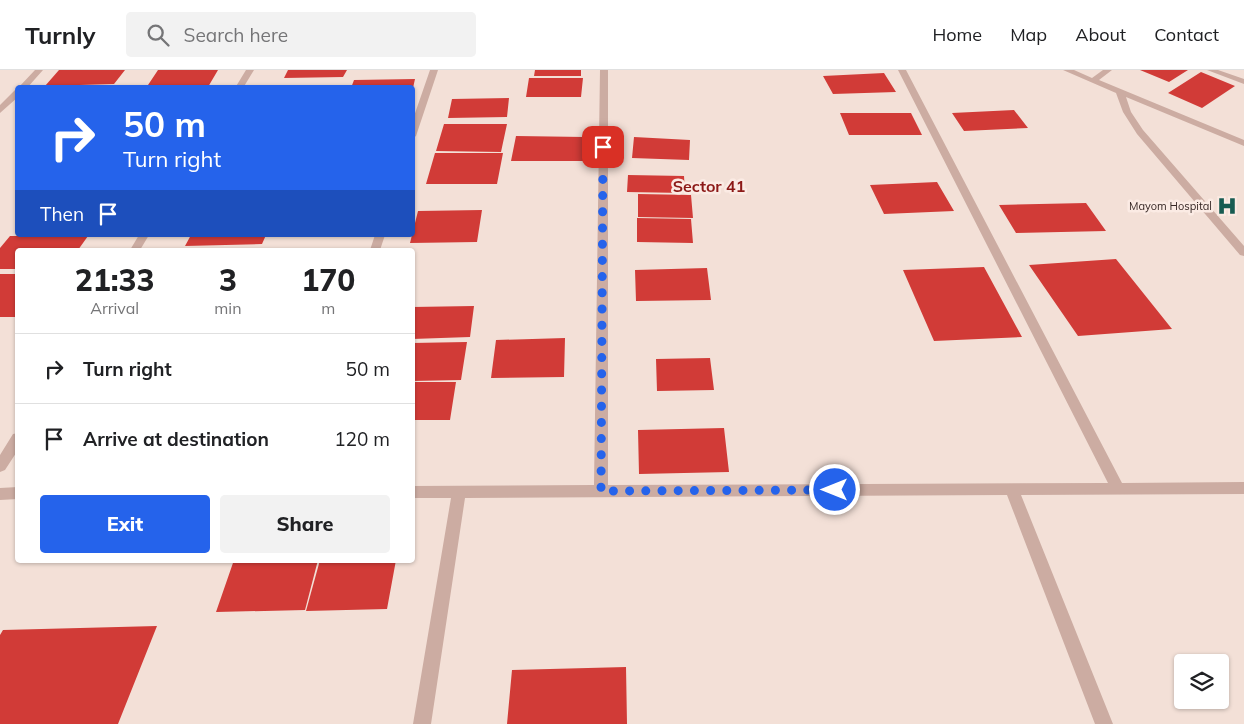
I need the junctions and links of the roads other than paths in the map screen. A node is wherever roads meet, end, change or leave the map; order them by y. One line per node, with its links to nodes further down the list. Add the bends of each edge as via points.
1 (39, 70): 11 (street)
2 (250, 70): 12 (street)
3 (434, 70): 16 (street)
4 (604, 70): 26 (street)
5 (902, 70): 25 (street)
6 (1067, 70): 9 (street)
7 (1108, 70): 9 (street)
8 (1211, 70): 10 (street)
9 (1093, 80): 13 (street)
10 (1244, 82)
11 (25, 85)
12 (241, 85)
13 (1120, 92): 17 (street); 20 (street, via 1127,112 1140,132)
14 (15, 95): 15 (street)
15 (0, 110)
16 (415, 127)
17 (1244, 143)
18 (143, 237): 19 (street)
19 (136, 248)
20 (1244, 253)
21 (15, 443): 22 (street)
22 (0, 466)
23 (1244, 488): 25 (street)
24 (1012, 489): 25 (street); 26 (street); 32 (street)
25 (1118, 489)
26 (601, 491): 28 (street)
27 (415, 492): 28 (street)
28 (459, 492): 31 (street)
29 (0, 494): 30 (street)
30 (15, 494)
31 (422, 724)
32 (1104, 724)

